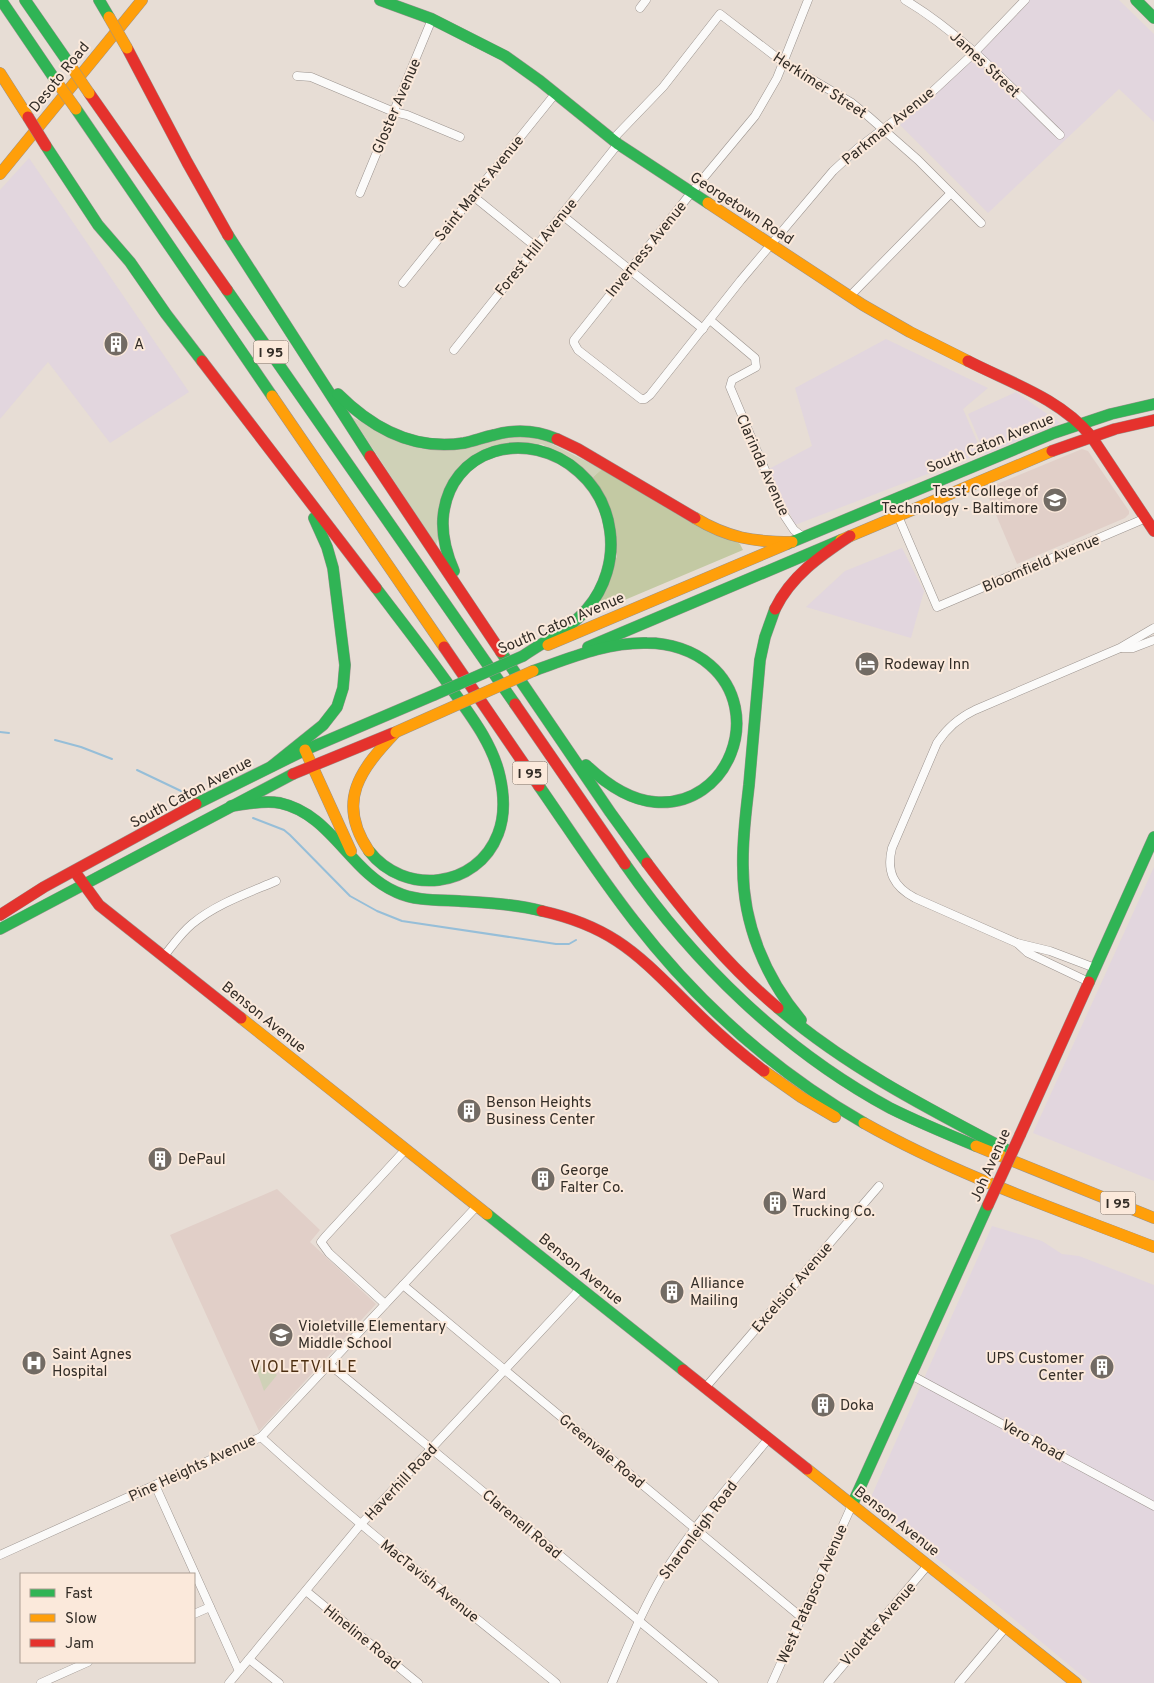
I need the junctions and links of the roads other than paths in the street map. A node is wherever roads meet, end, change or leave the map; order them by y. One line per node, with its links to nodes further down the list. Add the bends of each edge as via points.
1 (1, 0): 80 (main road, I 95, bridge, via 607,885 662,956 736,1032 819,1096 906,1146)
2 (25, 0): 79 (main road, I 95, bridge, via 638,883 700,959 775,1030 856,1088 932,1127)
3 (99, 0): 34 (main road, bridge, via 208,201)
4 (142, 0): 25 (main road, Desoto Road)
5 (380, 0): 14 (main road, Georgetown Road)
6 (646, 0): 11 (street)
7 (808, 0): 16 (street, Inverness Avenue)
8 (905, 0): 15 (street, James Street, via 938,22)
9 (1025, 0): 15 (street, Parkman Avenue)
10 (1136, 0): 13 (main road)
11 (640, 8)
12 (720, 14): 16 (street, Herkimer Street); 24 (street, Forest Hill Avenue, via 674,75)
13 (1154, 18)
14 (432, 19): 19 (main road, Georgetown Road, via 505,56); 20 (street, Gloster Avenue)
15 (974, 53): 21 (street, Parkman Avenue, via 932,92); 22 (street, James Street)
16 (784, 63): 21 (street, Herkimer Street, via 852,103); 27 (street, Inverness Avenue, via 755,116)
17 (0, 73): 46 (main road, bridge, via 98,225 130,262)
18 (297, 76): 20 (street, via 311,77)
19 (555, 94): 24 (main road, Georgetown Road); 29 (street, Saint Marks Avenue)
20 (394, 112): 23 (street); 26 (street, Gloster Avenue)
21 (884, 128): 28 (street, Herkimer Street); 32 (street, Parkman Avenue, via 833,171)
22 (1060, 135)
23 (460, 137)
24 (615, 142): 27 (main road, Georgetown Road); 30 (street, Forest Hill Avenue)
25 (0, 174)
26 (360, 193)
27 (691, 193): 32 (main road, Georgetown Road); 35 (street, Inverness Avenue)
28 (951, 193): 31 (street, Herkimer Street); 37 (street)
29 (473, 196): 33 (street); 36 (street, Saint Marks Avenue)
30 (562, 215): 33 (street, Forest Hill Avenue); 35 (street)
31 (981, 223)
32 (771, 244): 37 (main road, Georgetown Road); 38 (street, Parkman Avenue)
33 (536, 247): 40 (street, Forest Hill Avenue)
34 (245, 262): 52 (main road, via 335,390 352,410 390,434 426,444 445,444 463,443 509,431 543,433 578,449 730,537 758,542); 53 (main road)
35 (630, 270): 39 (street); 41 (street, Inverness Avenue, via 574,343 578,350 639,398)
36 (403, 283)
37 (850, 296): 44 (main road, Georgetown Road, via 892,323 1055,404)
38 (710, 320): 39 (street, Parkman Avenue); 51 (street, Clarinda Avenue, via 753,355 756,362 754,370 732,380 730,387 784,516)
39 (703, 329): 41 (street, Parkman Avenue)
40 (454, 350)
41 (645, 399)
42 (1154, 404): 44 (main road, South Caton Avenue)
43 (1154, 420): 45 (main road, South Caton Avenue)
44 (1081, 423): 45 (main road, Georgetown Road); 51 (main road, South Caton Avenue)
45 (1091, 436): 47 (main road, South Caton Avenue); 48 (main road)
46 (276, 460): 59 (main road, via 414,638 492,752 502,785 502,819 498,834 482,859 472,868 448,879 417,881 390,871 368,850 357,826 354,801 359,779 369,762); 62 (main road, via 311,511 327,546 336,588 344,665 343,688 330,717)
47 (898, 516): 48 (street, Bloomfield Avenue, via 937,608); 50 (main road, South Caton Avenue)
48 (1146, 518): 49 (main road)
49 (1154, 531)
50 (850, 536): 58 (main road, South Caton Avenue); 76 (main road, via 795,577 770,617 760,660 742,857 746,907 759,952 771,978 799,1018)
51 (803, 537): 52 (main road, South Caton Avenue)
52 (792, 542): 57 (main road, South Caton Avenue)
53 (477, 616): 57 (main road, via 456,577 445,544 444,511 455,482 478,459 507,448 537,448 565,460 590,482 606,509 612,543 610,562 606,578 586,609); 60 (main road)
54 (1154, 628): 56 (street)
55 (1154, 640): 56 (street, via 1133,648)
56 (1120, 648): 72 (street, via 961,717 944,732 933,752 892,848 890,870 905,893)
57 (523, 656): 61 (main road, South Caton Avenue, bridge)
58 (533, 671): 59 (main road, South Caton Avenue, bridge); 60 (main road, via 616,645 655,643 696,654 709,663 721,675 737,706 735,745 721,773 692,795 674,801 656,802 621,791 588,767)
59 (396, 732): 63 (main road, South Caton Avenue)
60 (557, 733): 76 (main road, via 643,859 698,930 794,1023)
61 (305, 750): 62 (main road, South Caton Avenue); 63 (main road)
62 (272, 766): 67 (main road, South Caton Avenue)
63 (312, 766): 64 (main road, South Caton Avenue); 66 (main road)
64 (231, 806): 66 (main road, via 270,802 296,808 321,825); 69 (main road, South Caton Avenue)
65 (1154, 837): 74 (main road, Joh Avenue)
66 (358, 865): 80 (main road, via 380,884 410,897 541,910 603,932 649,966 747,1058 814,1105 896,1147)
67 (75, 872): 69 (main road, Benson Avenue); 70 (main road, South Caton Avenue)
68 (276, 881): 73 (street, via 196,920)
69 (83, 885): 71 (main road, South Caton Avenue); 73 (main road, Benson Avenue, via 99,904)
70 (0, 915)
71 (0, 929)
72 (1017, 943): 74 (street); 75 (street, via 1028,953)
73 (164, 956): 77 (main road, Benson Avenue)
74 (1095, 968): 75 (main road, Joh Avenue)
75 (1089, 982): 89 (main road, Joh Avenue, bridge)
76 (849, 1062): 79 (main road, via 919,1103)
77 (406, 1149): 81 (main road, Benson Avenue); 86 (street, via 321,1242)
78 (879, 1186): 90 (street, Excelsior Avenue)
79 (1081, 1188): 82 (main road, I 95)
80 (1019, 1194): 83 (main road, I 95)
81 (477, 1206): 84 (street, Pine Heights Avenue); 85 (main road, Benson Avenue)
82 (1154, 1218)
83 (1154, 1247)
84 (402, 1285): 86 (street, Pine Heights Avenue); 88 (street, Greenvale Road)
85 (581, 1288): 88 (street, Haverhill Road); 90 (main road, Benson Avenue)
86 (385, 1304): 87 (street, Pine Heights Avenue)
87 (329, 1364): 91 (street, Pine Heights Avenue); 93 (street, Clarenell Road)
88 (504, 1370): 93 (street, Haverhill Road); 98 (street, Greenvale Road)
89 (911, 1375): 95 (main road, Joh Avenue); 96 (street, Vero Road)
90 (705, 1388): 92 (main road, Benson Avenue)
91 (261, 1437): 94 (street, Pine Heights Avenue); 97 (street, MacTavish Avenue)
92 (769, 1438): 95 (main road, Benson Avenue); 98 (street, Sharonleigh Road)
93 (432, 1449): 97 (street, Haverhill Road); 107 (street, Clarenell Road)
94 (154, 1485): 99 (street, Pine Heights Avenue); 101 (street)
95 (852, 1505): 100 (main road, Benson Avenue); 106 (street, West Patapsco Avenue)
96 (1154, 1506)
97 (361, 1524): 103 (street, Haverhill Road); 116 (street, MacTavish Avenue)
98 (695, 1529): 106 (street, Greenvale Road); 107 (street, Sharonleigh Road, via 664,1573)
99 (0, 1555)
100 (928, 1565): 108 (main road, Benson Avenue); 120 (street, Violette Avenue)
101 (194, 1573)
102 (195, 1574): 104 (street)
103 (306, 1591): 109 (street, Haverhill Road); 115 (street, Hineline Road)
104 (210, 1607): 105 (street); 111 (street)
105 (195, 1614)
106 (801, 1617): 119 (street, West Patapsco Avenue)
107 (639, 1621): 117 (street, Sharonleigh Road); 118 (street, Clarenell Road)
108 (1006, 1628): 121 (street); 122 (main road, Benson Avenue)
109 (249, 1659): 111 (street, Haverhill Road); 114 (street)
110 (86, 1663): 112 (street)
111 (239, 1671): 113 (street, Haverhill Road)
112 (41, 1683)
113 (229, 1683)
114 (279, 1683)
115 (418, 1683)
116 (556, 1683)
117 (612, 1683)
118 (714, 1683)
119 (772, 1683)
120 (828, 1683)
121 (959, 1683)
122 (1076, 1683)

